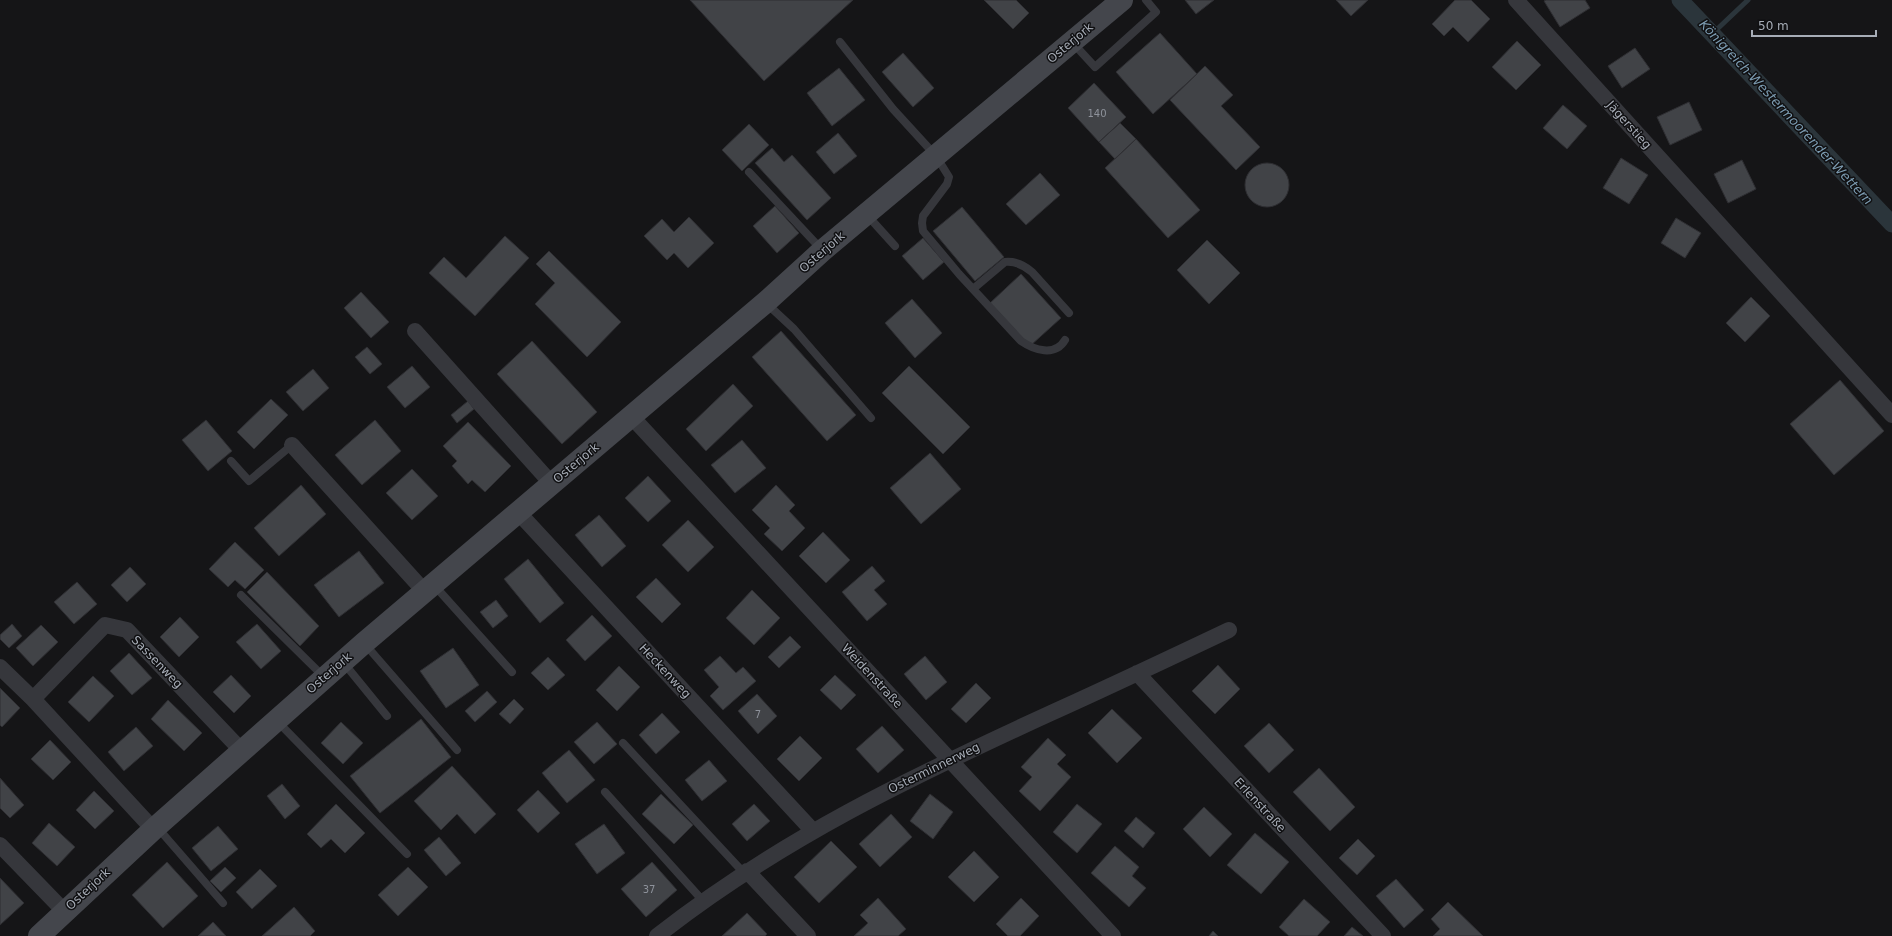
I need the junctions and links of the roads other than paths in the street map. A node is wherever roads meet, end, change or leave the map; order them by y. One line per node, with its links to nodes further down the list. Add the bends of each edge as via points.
1 (1122, 0): 5 (main road, Osterjork)
2 (1146, 0): 5 (lane, via 1156,12 1095,67)
3 (1516, 0): 16 (street, Jägerstieg)
4 (840, 42): 6 (lane, via 893,109)
5 (1072, 42): 6 (main road, Osterjork)
6 (936, 156): 8 (main road, Osterjork); 11 (lane, via 949,177 947,184 923,216 923,231)
7 (749, 172): 10 (lane)
8 (866, 214): 9 (lane); 10 (main road, Osterjork)
9 (895, 246)
10 (822, 251): 12 (main road, Osterjork)
11 (973, 289): 13 (lane, via 1005,262 1012,261 1026,266); 15 (lane, via 1021,341 1029,346 1052,351 1059,348)
12 (766, 302): 17 (main road, Osterjork); 18 (lane, via 794,329)
13 (1069, 313)
14 (415, 331): 21 (street)
15 (1065, 340)
16 (1892, 415)
17 (631, 416): 21 (main road, Osterjork); 38 (street, Weidenstraße)
18 (871, 418)
19 (292, 445): 20 (lane, via 249,481); 23 (street)
20 (231, 461)
21 (551, 483): 22 (main road, Osterjork)
22 (518, 512): 23 (main road, Osterjork); 41 (street, Heckenweg)
23 (429, 589): 26 (main road, Osterjork); 29 (lane)
24 (241, 595): 31 (lane)
25 (1229, 630): 30 (street, Osterminnerweg)
26 (364, 643): 27 (main road, Osterjork); 37 (lane)
27 (342, 661): 31 (main road, Osterjork); 33 (lane)
28 (0, 667): 32 (street)
29 (512, 672)
30 (1137, 673): 38 (street, Osterminnerweg); 52 (street, Erlenstraße)
31 (324, 677): 34 (main road, Osterjork)
32 (33, 699): 36 (street, Sassenweg, via 105,625 127,630); 40 (street)
33 (387, 716)
34 (276, 720): 36 (main road, Osterjork); 43 (lane)
35 (623, 743): 44 (lane)
36 (241, 750): 40 (main road, Osterjork)
37 (457, 750)
38 (950, 759): 41 (street, Osterminnerweg); 51 (street, Weidenstraße)
39 (605, 792): 45 (lane)
40 (155, 828): 46 (lane); 47 (main road, Osterjork)
41 (812, 830): 44 (street, Osterminnerweg)
42 (0, 845): 47 (street)
43 (407, 854)
44 (745, 872): 45 (street, Osterminnerweg); 50 (street)
45 (704, 902): 49 (street, Osterminnerweg)
46 (223, 903)
47 (64, 911): 48 (main road, Osterjork)
48 (39, 936)
49 (657, 936)
50 (808, 936)
51 (1114, 936)
52 (1383, 936)

